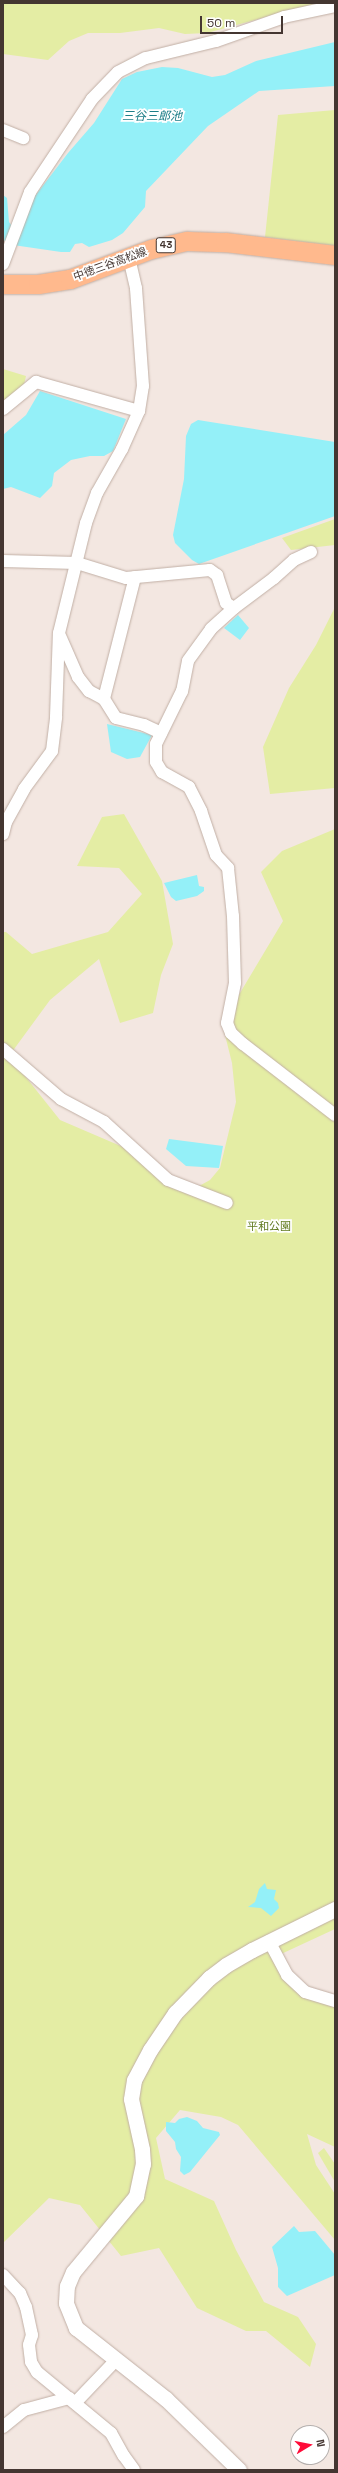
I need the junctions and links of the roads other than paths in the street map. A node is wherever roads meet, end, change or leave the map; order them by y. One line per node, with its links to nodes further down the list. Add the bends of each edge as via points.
1 (335, 6): 6 (street, via 284,17 216,41 146,58 118,72 92,99 30,192)
2 (3, 130): 3 (street)
3 (23, 138)
4 (335, 255): 5 (main road, 中徳三谷高松線 / 43, via 208,241 170,244)
5 (129, 257): 7 (main road, 中徳三谷高松線 / 43, via 70,279 38,284); 9 (street, via 136,288 143,386)
6 (3, 264)
7 (3, 284)
8 (3, 409): 9 (street, via 36,382)
9 (139, 411): 12 (street, via 122,449 97,493 86,523)
10 (310, 552): 14 (street, via 294,560)
11 (3, 561): 12 (street)
12 (77, 563): 13 (street, via 126,578); 15 (street)
13 (136, 577): 14 (street, via 210,570 217,575 226,603); 16 (street)
14 (234, 608): 17 (street, via 212,629 188,661 182,691)
15 (59, 633): 16 (street, via 78,677 89,691); 18 (street, via 52,751 24,789 6,822)
16 (104, 699): 17 (street, via 116,718 144,725)
17 (160, 733): 20 (street, via 156,744 156,762 162,772 189,787 201,811 216,855 228,868 233,916 235,983 227,1022 231,1033)
18 (3, 834)
19 (3, 1049): 21 (street, via 61,1099 104,1122 168,1180)
20 (335, 1115)
21 (226, 1203)
22 (335, 1909): 23 (street)
23 (269, 1941): 24 (street, via 287,1975 306,1992); 26 (street, via 226,1965 195,1992 175,2013 134,2080 131,2099 143,2164 136,2196 73,2272 66,2294 69,2314 76,2328)
24 (335, 2001)
25 (3, 2274): 27 (street, via 20,2293 26,2307 32,2335 29,2345 31,2362 37,2372)
26 (116, 2360): 27 (street); 30 (street, via 166,2399)
27 (72, 2401): 28 (street, via 24,2410); 29 (street, via 111,2433)
28 (3, 2427)
29 (134, 2470)
30 (239, 2470)

